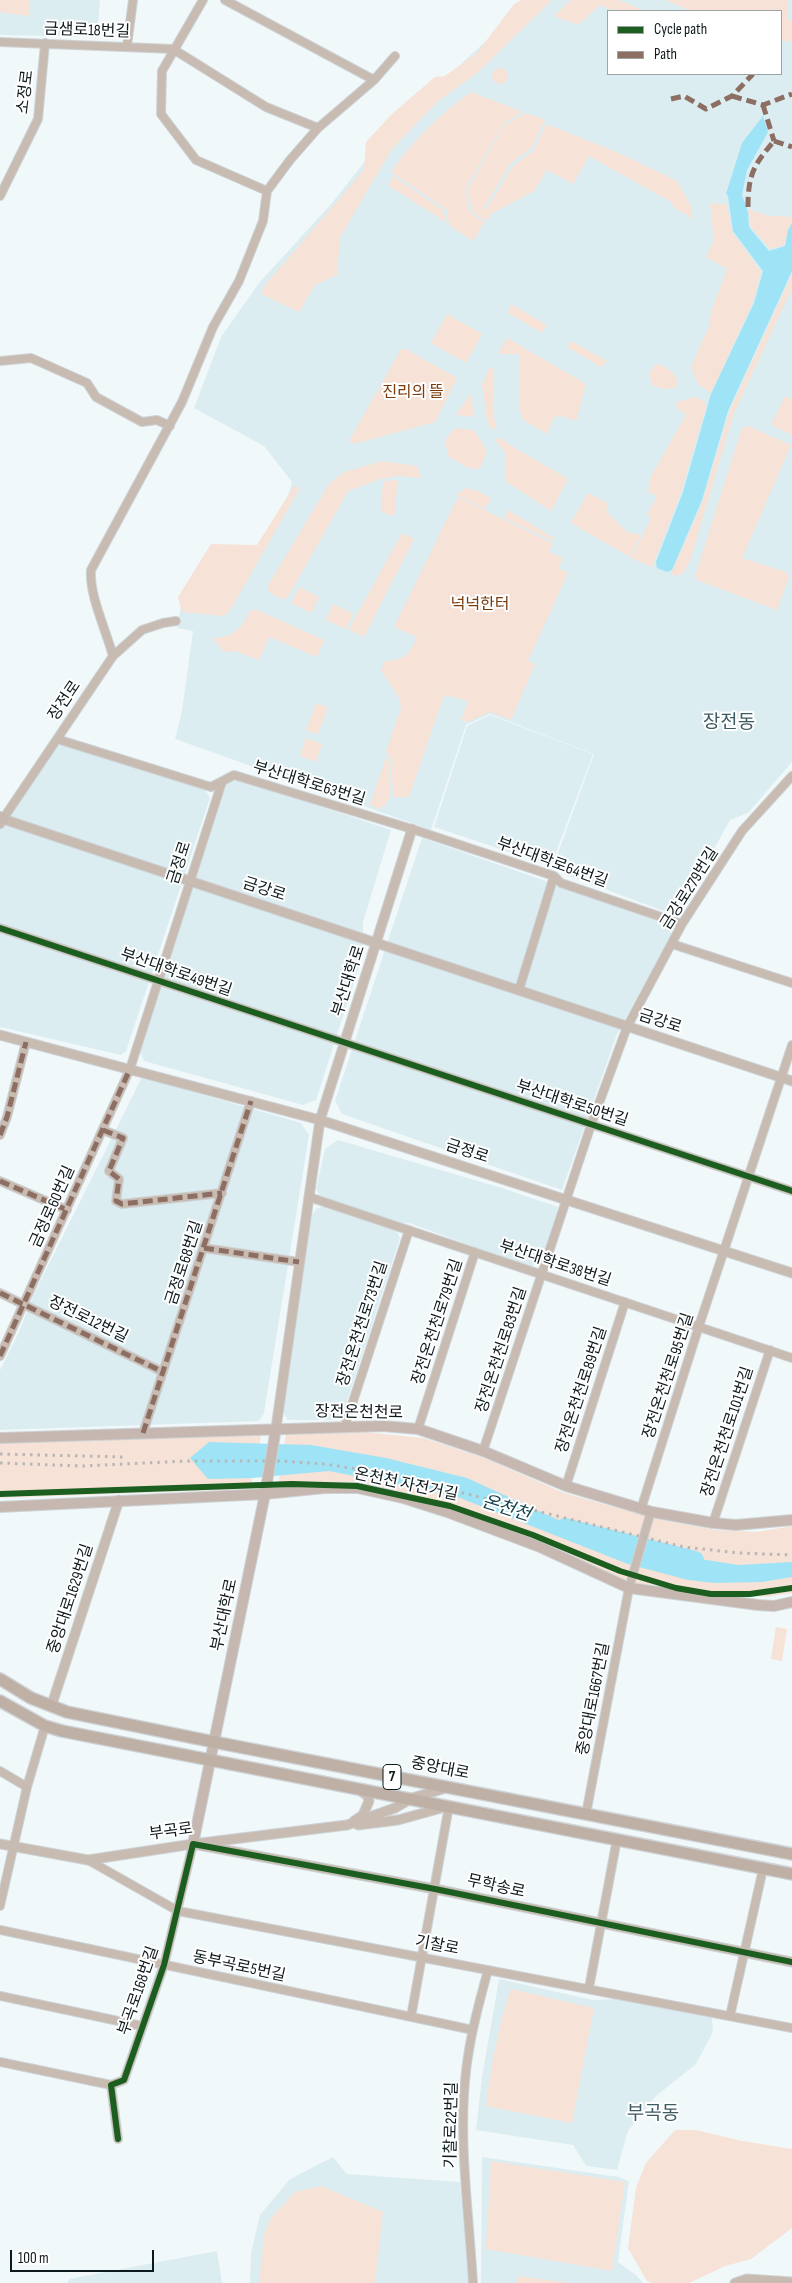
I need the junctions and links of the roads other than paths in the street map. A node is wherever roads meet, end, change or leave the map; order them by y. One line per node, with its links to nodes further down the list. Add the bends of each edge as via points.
1 (133, 0): 6 (street)
2 (203, 0): 7 (street)
3 (225, 0): 9 (street)
4 (0, 42): 5 (street, 금샘로18번길)
5 (45, 44): 6 (street, 금샘로18번길); 12 (street, 소정로, via 38,119)
6 (127, 46): 7 (street, 금샘로18번길)
7 (173, 49): 10 (street, 금샘로18번길, via 266,107); 11 (street, via 162,71 161,114 196,160)
8 (395, 56): 9 (street)
9 (374, 80): 10 (street)
10 (318, 128): 11 (street)
11 (267, 191): 14 (street, via 263,221 251,254 213,327)
12 (0, 196)
13 (0, 361): 14 (street, via 31,358 87,383 96,397 142,422 157,420)
14 (170, 426): 16 (street, via 91,570 91,590)
15 (176, 621): 16 (street, 장전로, via 142,630)
16 (113, 656): 17 (street, 장전로)
17 (57, 739): 19 (street, 부산대학로63번길, via 211,787); 20 (street, 장전로)
18 (792, 776): 24 (street, 금강로279번길, via 742,832)
19 (222, 782): 21 (street, 부산대학로63번길, via 234,775); 23 (street, 금정로)
20 (1, 820): 23 (street, 금강로)
21 (412, 829): 22 (street, 부산대학로64번길); 26 (street, 부산대학로)
22 (554, 876): 24 (street, 부산대학로64번길, via 561,883); 30 (street)
23 (190, 881): 26 (street, 금강로); 28 (street, 금정로)
24 (682, 924): 27 (street, 금강로279번길)
25 (0, 928): 28 (street, 부산대학로49번길)
26 (377, 943): 30 (street, 금강로); 34 (street, 부산대학로)
27 (672, 944): 29 (street); 31 (street, 금강로279번길)
28 (158, 981): 34 (street, 부산대학로49번길); 36 (street, 금정로)
29 (792, 983)
30 (519, 990): 31 (street, 금강로)
31 (627, 1027): 37 (street, 금강로); 41 (street, 금강로279번길)
32 (0, 1035): 33 (street, 금정로)
33 (26, 1042): 36 (street, 금정로); 43 (street, via 8,1117)
34 (344, 1044): 40 (street, 부산대학로); 41 (street, 부산대학로50번길)
35 (792, 1045): 37 (street, 장전온천천로95번길)
36 (130, 1068): 39 (street, 금정로); 42 (street, 금정로60번길)
37 (781, 1077): 38 (street, 금강로); 44 (street, 장전온천천로95번길)
38 (792, 1081)
39 (251, 1101): 40 (street, 금정로); 47 (street, 금정로68번길)
40 (320, 1120): 48 (street, 부산대학로); 49 (street, 금정로)
41 (591, 1125): 44 (street, 부산대학로50번길); 49 (street, 장전온천천로83번길)
42 (103, 1130): 47 (street, via 123,1138 109,1171 119,1179 116,1202 122,1204); 50 (street, 금정로60번길)
43 (0, 1135)
44 (749, 1177): 46 (street, 부산대학로50번길); 53 (street, 장전온천천로95번길)
45 (0, 1181): 50 (street)
46 (792, 1191)
47 (222, 1193): 52 (street, 금정로68번길)
48 (309, 1197): 51 (street, 부산대학로38번길); 55 (street, 부산대학로)
49 (566, 1200): 53 (street, 금정로); 57 (street, 장전온천천로83번길)
50 (67, 1210): 60 (street, 금정로60번길)
51 (408, 1230): 54 (street, 부산대학로38번길); 66 (street, 장전온천천로73번길)
52 (204, 1248): 55 (street); 65 (street, 금정로68번길)
53 (724, 1251): 56 (street, 금정로); 61 (street, 장전온천천로95번길)
54 (475, 1252): 57 (street, 부산대학로38번길); 68 (street, 장전온천천로79번길)
55 (299, 1262): 67 (street, 부산대학로)
56 (792, 1273)
57 (541, 1274): 59 (street, 부산대학로38번길); 71 (street, 장전온천천로83번길)
58 (0, 1293): 60 (street, 장전로12번길)
59 (625, 1302): 61 (street, 부산대학로38번길); 72 (street, 장전온천천로89번길)
60 (24, 1305): 63 (street, 금정로60번길); 65 (street, 장전로12번길)
61 (699, 1326): 62 (street, 부산대학로38번길); 76 (street, 장전온천천로95번길)
62 (770, 1350): 64 (street, 부산대학로38번길); 78 (street, 장전온천천로101번길)
63 (0, 1356)
64 (792, 1358)
65 (163, 1372): 69 (street, 금정로68번길)
66 (344, 1426): 67 (main road, 장전온천천로); 68 (main road, 장전온천천로)
67 (276, 1428): 69 (main road, 장전온천천로); 73 (main road, 부산대학로)
68 (418, 1429): 71 (main road, 장전온천천로)
69 (143, 1433): 70 (main road, 장전온천천로)
70 (0, 1438)
71 (483, 1451): 72 (main road, 장전온천천로)
72 (566, 1486): 76 (main road, 장전온천천로)
73 (265, 1494): 74 (main road); 79 (main road, via 358,1488 404,1498 540,1547); 85 (main road, 부산대학로)
74 (119, 1500): 75 (main road); 83 (street, 중앙대로1629번길)
75 (0, 1507)
76 (647, 1513): 78 (main road, 장전온천천로); 79 (street, 장전온천천로95번길)
77 (792, 1520): 78 (main road, 장전온천천로, via 746,1525)
78 (713, 1523)
79 (629, 1588): 80 (main road, via 758,1605); 93 (street, 중앙대로1667번길)
80 (792, 1602)
81 (0, 1679): 83 (main road, 중앙대로 / 7)
82 (0, 1701): 84 (main road, 7)
83 (51, 1707): 85 (main road, 중앙대로 / 7)
84 (45, 1726): 86 (main road, 7); 88 (street)
85 (214, 1742): 86 (main road, 부산대학로); 90 (main road, 중앙대로 / 7)
86 (210, 1760): 89 (main road, 7); 97 (main road, 부산대학로)
87 (0, 1771): 88 (street)
88 (27, 1787): 98 (street)
89 (356, 1787): 91 (main road, 7); 94 (street, via 367,1795 369,1801 363,1815)
90 (447, 1787): 91 (street, 부곡로); 93 (main road, 중앙대로 / 7)
91 (412, 1798): 92 (main road, 7); 94 (street, 부곡로, via 386,1812)
92 (449, 1806): 94 (street, 부곡로, via 398,1820); 95 (main road, 7); 103 (street)
93 (586, 1814): 99 (main road, 중앙대로 / 7)
94 (348, 1825): 97 (street, 부곡로)
95 (617, 1839): 101 (main road, 7); 106 (street)
96 (0, 1844): 98 (street, 부곡로)
97 (193, 1844): 100 (street, 부곡로); 103 (street, 무학송로); 105 (street, 부곡로168번길)
98 (14, 1847): 100 (street, 부곡로); 104 (street)
99 (792, 1854)
100 (88, 1860): 105 (street, 기찰로)
101 (763, 1869): 102 (main road, 7); 108 (street)
102 (792, 1874)
103 (436, 1889): 106 (street, 무학송로); 109 (street)
104 (0, 1906)
105 (178, 1911): 109 (street, 기찰로); 111 (street, 부곡로168번길)
106 (602, 1924): 108 (street, 무학송로); 113 (street)
107 (0, 1930): 111 (street, 동부곡로5번길)
108 (744, 1952): 110 (street, 무학송로); 115 (street)
109 (423, 1957): 112 (street, 기찰로); 116 (street)
110 (792, 1962)
111 (164, 1965): 116 (street, 동부곡로5번길); 117 (street, 부곡로168번길)
112 (488, 1970): 113 (street, 기찰로); 119 (street, 기찰로22번길)
113 (589, 1988): 115 (street, 기찰로)
114 (0, 1996): 117 (street)
115 (730, 2016): 118 (street, 기찰로)
116 (411, 2017): 119 (street, 동부곡로5번길)
117 (142, 2026): 121 (street, 부곡로168번길, via 124,2080)
118 (792, 2028)
119 (473, 2030): 124 (street, 기찰로22번길, via 464,2097 465,2179)
120 (0, 2062): 121 (street)
121 (111, 2085): 122 (street)
122 (118, 2139)
123 (792, 2282): 125 (street, via 747,2279)
124 (473, 2283)
125 (735, 2283)

